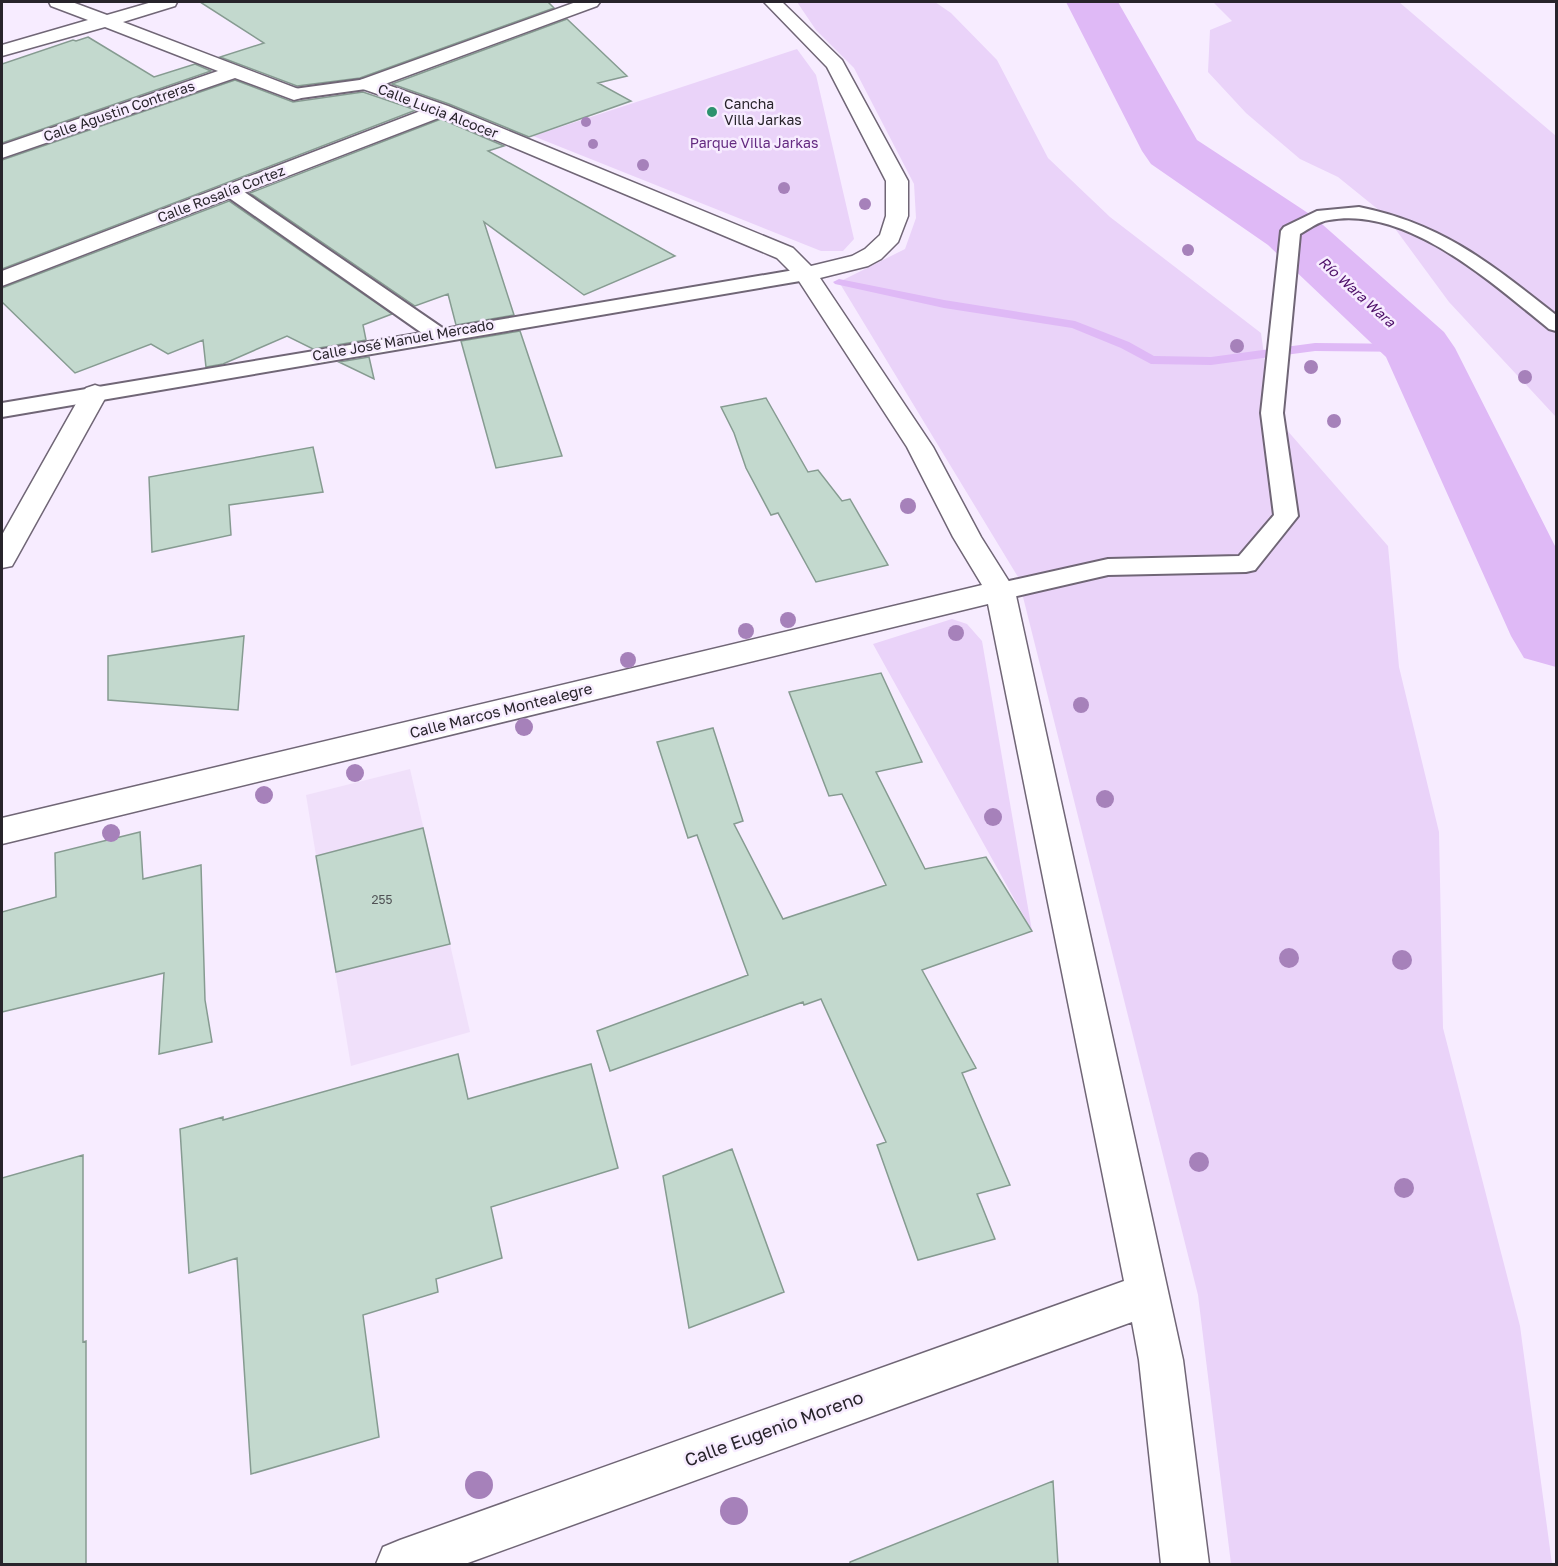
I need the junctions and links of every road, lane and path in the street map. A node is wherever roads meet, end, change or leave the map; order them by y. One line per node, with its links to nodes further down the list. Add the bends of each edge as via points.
1 (57, 2): 5 (street, Calle Lucia Alcocer)
2 (169, 2): 5 (street)
3 (591, 2): 8 (street)
4 (771, 3): 13 (street, via 835,64 897,181 897,216 890,237 860,261)
5 (109, 21): 6 (street); 7 (street, Calle Lucia Alcocer)
6 (2, 51)
7 (237, 71): 9 (street, Calle Lucia Alcocer); 11 (street, Calle Agustin Contreras)
8 (368, 84): 9 (lane, Calle Lucia Alcocer); 10 (street, Calle Lucia Alcocer)
9 (294, 94)
10 (441, 110): 12 (street, Calle Rosalía Cortez); 13 (street, Calle Lucia Alcocer, via 785,253)
11 (2, 152)
12 (231, 191): 14 (street, Calle Rosalía Cortez); 16 (lane)
13 (806, 274): 16 (lane, Calle José Manuel Mercado); 20 (street, Calle Lucia Alcocer, via 920,447)
14 (2, 279)
15 (1557, 325): 20 (lane, via 1477,264 1408,225 1355,211 1325,214 1291,231 1272,413 1286,516 1246,564 1108,567)
16 (438, 334): 17 (lane, Calle José Manuel Mercado)
17 (95, 393): 18 (lane, Calle José Manuel Mercado); 19 (street)
18 (2, 410)
19 (2, 559)
20 (1000, 591): 21 (street, Calle Marcos Montealegre); 22 (street, Calle Lucia Alcocer)
21 (2, 831)
22 (1148, 1294): 23 (street, Calle Eugenio Moreno); 24 (street, Calle Lucia Alcocer, via 1161,1360)
23 (400, 1564)
24 (1185, 1564)

